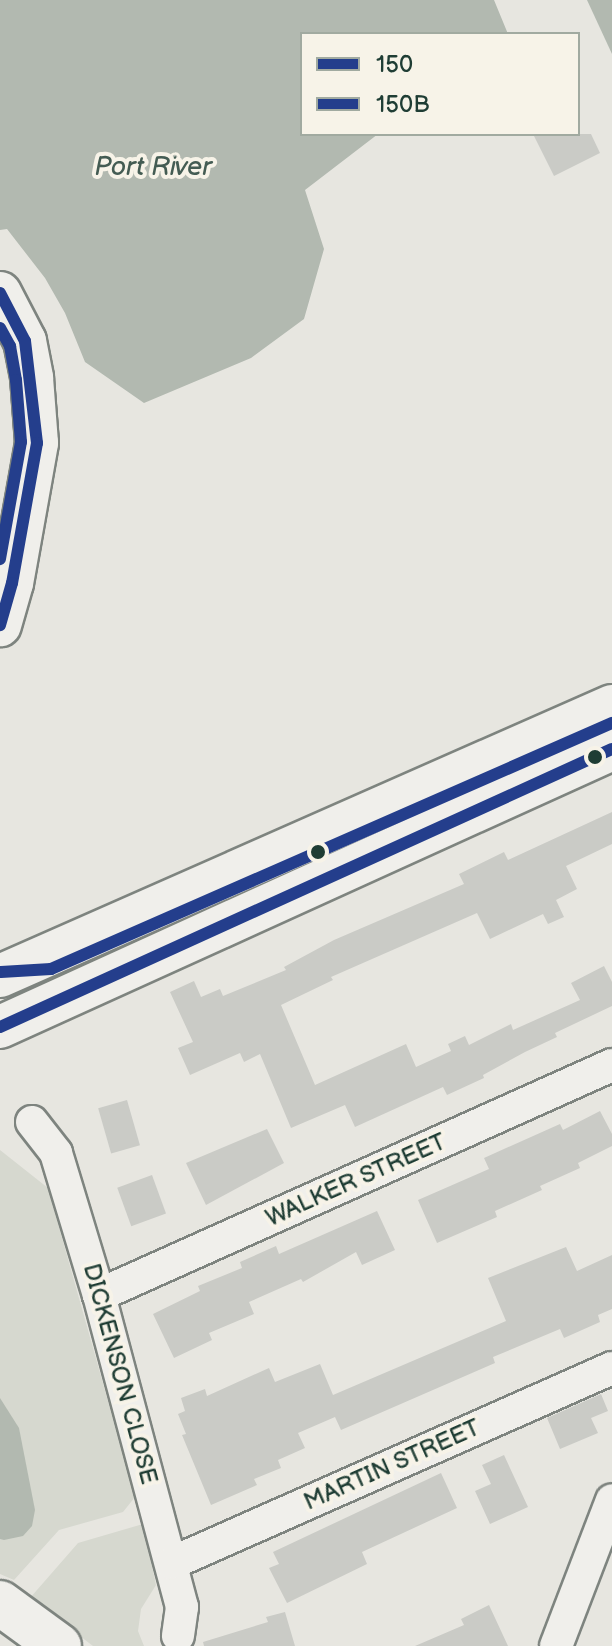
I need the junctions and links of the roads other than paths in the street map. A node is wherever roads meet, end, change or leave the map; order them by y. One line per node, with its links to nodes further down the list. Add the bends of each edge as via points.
1 (0, 293): 4 (main road, via 25,341 37,443)
2 (0, 349): 3 (main road, via 13,411)
3 (0, 522)
4 (0, 625)
5 (612, 706): 7 (main road)
6 (612, 749): 10 (main road)
7 (45, 954): 8 (main road); 9 (main road)
8 (0, 956)
9 (0, 976)
10 (0, 1027)
11 (612, 1065): 13 (street, WALKER STREET)
12 (32, 1122): 13 (street, DICKENSON CLOSE, via 56,1153)
13 (99, 1295): 16 (street, DICKENSON CLOSE)
14 (612, 1368): 16 (street, MARTIN STREET)
15 (612, 1500): 20 (street)
16 (172, 1563): 18 (street, DICKENSON CLOSE, via 182,1607)
17 (0, 1603): 19 (highway)
18 (178, 1636)
19 (59, 1646)
20 (556, 1646)

